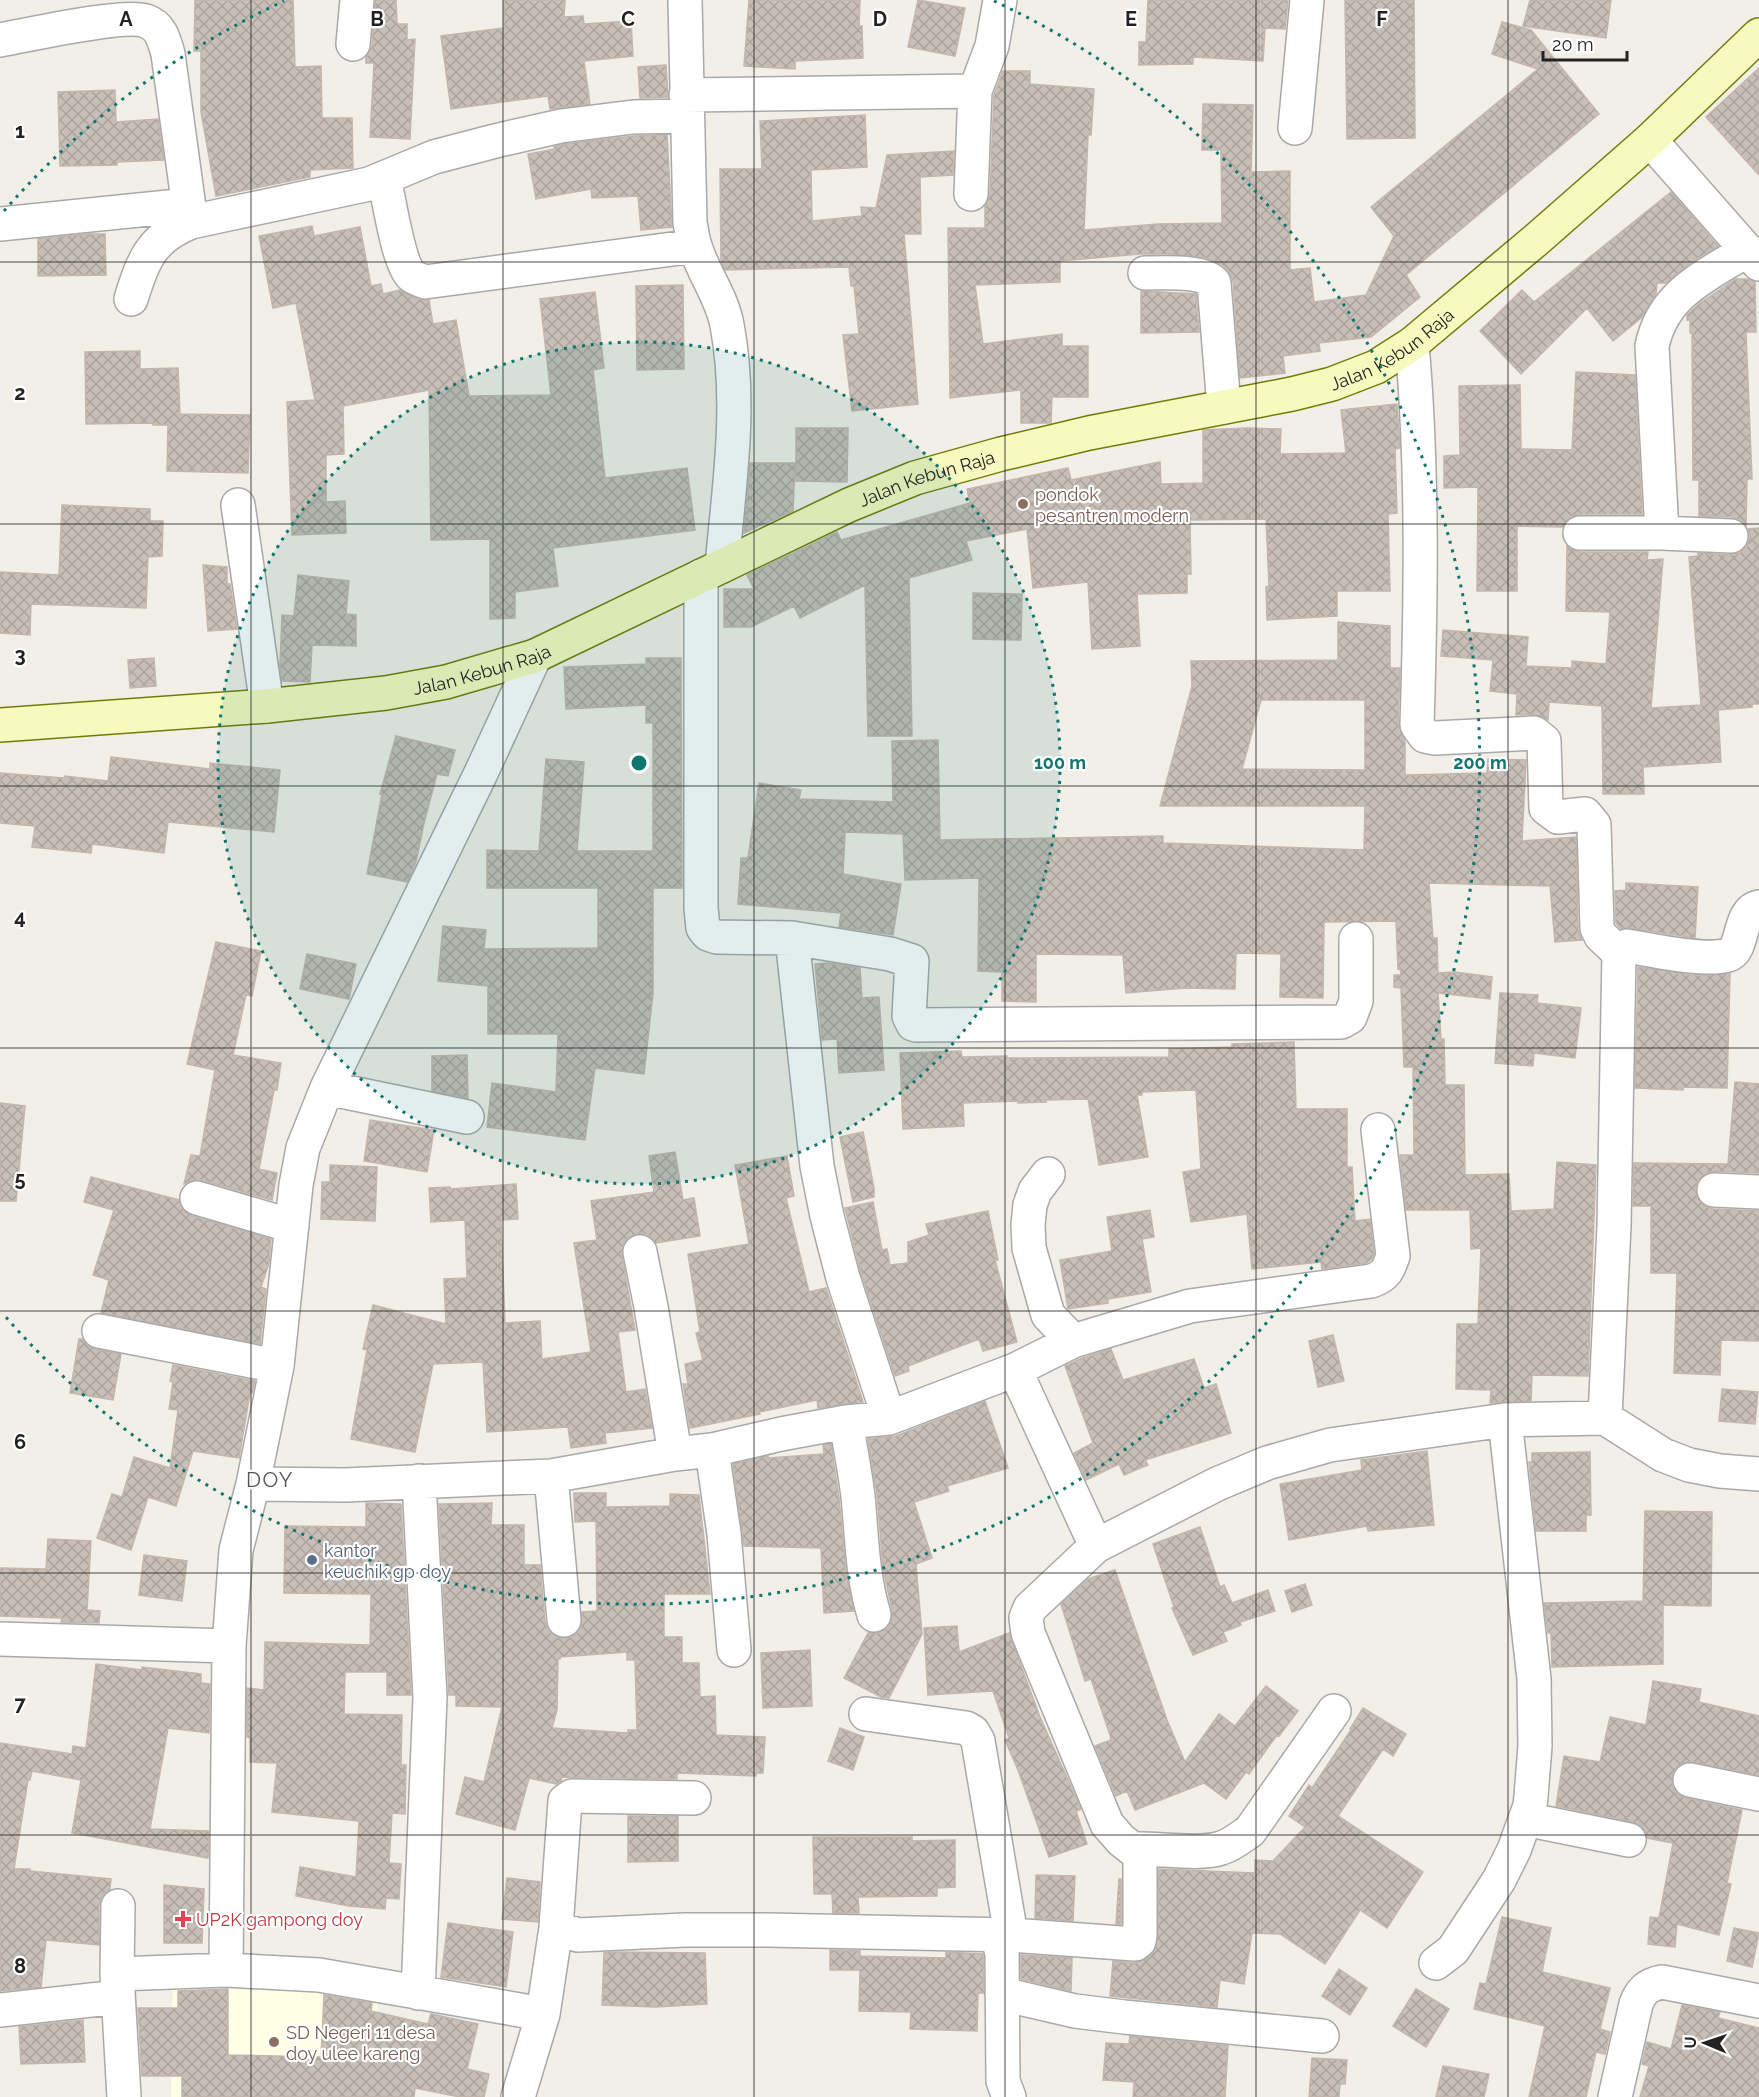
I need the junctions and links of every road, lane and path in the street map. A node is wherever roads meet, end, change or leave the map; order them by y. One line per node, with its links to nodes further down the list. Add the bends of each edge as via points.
1 (357, 0): 7 (street)
2 (685, 0): 9 (street)
3 (1000, 0): 8 (street, via 992,46)
4 (1307, 0): 10 (street)
5 (1759, 35): 11 (street, Jalan Kebun Raja)
6 (0, 40): 14 (street, via 120,19 146,20 157,27 168,54)
7 (353, 44)
8 (975, 91): 9 (street); 13 (street)
9 (686, 105): 12 (street, via 633,117 561,126 434,157); 16 (street, via 688,196)
10 (1295, 128)
11 (1650, 140): 17 (street); 20 (street, Jalan Kebun Raja)
12 (384, 178): 14 (street, via 369,184); 16 (street, via 406,269 425,282)
13 (971, 194)
14 (189, 213): 15 (street); 19 (street, via 150,250)
15 (0, 224)
16 (695, 246): 26 (street, via 717,292 732,353 729,486)
17 (1753, 257): 24 (street, via 1689,288 1664,312 1656,329 1652,346)
18 (1145, 273): 21 (street, via 1197,274 1208,276 1214,283)
19 (131, 299)
20 (1412, 345): 21 (street, Jalan Kebun Raja, via 1376,367 1332,384); 33 (street, via 1421,580 1417,725 1425,736 1435,738 1534,733 1544,741 1546,808 1558,817 1585,814 1594,825 1597,928)
21 (1224, 406): 26 (street, Jalan Kebun Raja, via 1089,433 915,478)
22 (238, 506): 28 (street)
23 (1580, 533): 24 (street)
24 (1662, 533): 25 (street)
25 (1731, 536)
26 (711, 571): 27 (street, Jalan Kebun Raja); 31 (street, via 700,828 703,928 717,937)
27 (535, 656): 28 (street, Jalan Kebun Raja, via 446,682); 34 (street)
28 (267, 706): 29 (street, Jalan Kebun Raja)
29 (0, 725)
30 (1759, 907): 33 (street, via 1747,916 1734,951 1728,955 1703,956 1627,946)
31 (792, 938): 32 (street, via 912,961 909,1016 916,1025 1341,1022 1350,1017 1356,1001); 47 (street, via 817,1166 827,1216)
32 (1356, 939)
33 (1619, 953): 48 (street, via 1614,1226)
34 (327, 1088): 35 (street); 41 (street, via 303,1148)
35 (467, 1117)
36 (1378, 1130): 44 (street, via 1393,1256 1381,1277 1190,1306)
37 (1048, 1174): 44 (street, via 1030,1205 1029,1248 1048,1315)
38 (1714, 1190): 39 (street)
39 (1759, 1192)
40 (197, 1198): 41 (street)
41 (292, 1226): 45 (street)
42 (640, 1252): 52 (street)
43 (99, 1331): 45 (street)
44 (1073, 1341): 46 (street)
45 (277, 1366): 56 (street)
46 (1014, 1370): 47 (street); 57 (street)
47 (889, 1418): 50 (street)
48 (1605, 1418): 49 (street); 53 (street, via 1663,1455 1689,1465)
49 (1505, 1420): 57 (street, via 1330,1445 1267,1463); 68 (street, via 1534,1679 1534,1756 1530,1806)
50 (846, 1422): 51 (street); 58 (street, via 862,1564)
51 (712, 1450): 52 (street); 62 (street, via 722,1513)
52 (675, 1454): 54 (street)
53 (1759, 1474)
54 (551, 1476): 55 (street); 59 (street)
55 (419, 1481): 56 (street); 77 (street, via 430,1697)
56 (253, 1484): 61 (street, via 236,1550)
57 (1096, 1546): 70 (street, via 1030,1608 1026,1618 1028,1633 1107,1824)
58 (874, 1616)
59 (564, 1620)
60 (0, 1639): 61 (street)
61 (229, 1646): 75 (street)
62 (734, 1650)
63 (1334, 1711): 70 (street, via 1250,1831 1223,1848 1210,1851 1140,1849)
64 (866, 1714): 73 (street, via 974,1732)
65 (1690, 1780): 66 (street)
66 (1759, 1794)
67 (694, 1798): 72 (street, via 572,1796 565,1802)
68 (1525, 1819): 69 (street); 74 (street, via 1514,1850 1484,1904 1453,1950)
69 (1629, 1840)
70 (1140, 1855): 73 (street, via 1139,1941 1125,1944)
71 (118, 1906): 76 (street)
72 (556, 1928): 73 (street, via 578,1935 685,1930); 81 (street)
73 (1011, 1935): 78 (street, via 1000,1946)
74 (1436, 1963)
75 (226, 1970): 76 (street); 77 (street, via 319,1975)
76 (117, 1985): 80 (street); 83 (street)
77 (418, 1993): 81 (street)
78 (1002, 1994): 82 (street, via 1124,2017); 85 (street, via 1003,2081)
79 (1759, 2001): 86 (street, via 1662,1982 1648,1986 1636,2004)
80 (0, 2010)
81 (543, 2014): 84 (street)
82 (1322, 2036)
83 (124, 2097)
84 (518, 2097)
85 (1009, 2097)
86 (1616, 2097)

